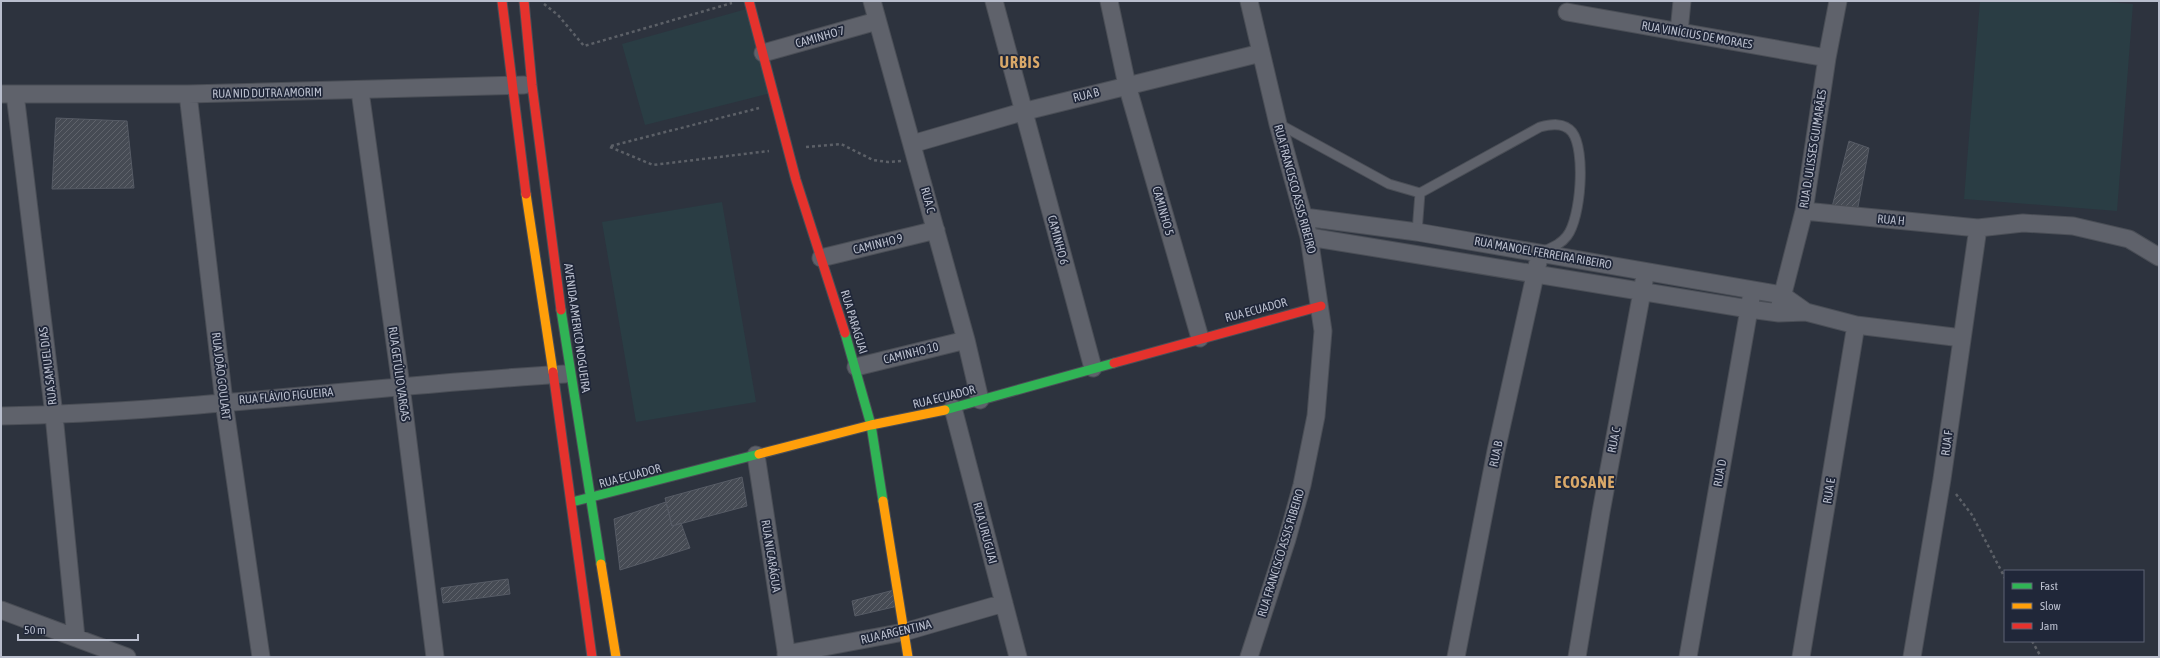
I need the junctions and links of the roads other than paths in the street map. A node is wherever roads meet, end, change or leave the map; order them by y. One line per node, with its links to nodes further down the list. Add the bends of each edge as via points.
1 (502, 1): 18 (street)
2 (524, 1): 16 (street, AVENIDA AMERICO NOGUEIRA)
3 (749, 1): 14 (street, RUA PARAGUAI)
4 (872, 1): 11 (street, RUA C)
5 (994, 1): 22 (street, CAMINHO 6)
6 (1109, 1): 17 (street, CAMINHO 5)
7 (1249, 1): 13 (street, RUA FRANCISCO ASSIS RIBEIRO)
8 (1682, 1): 12 (street)
9 (1838, 1): 15 (street, RUA D. ULISSES GUIMARÃES)
10 (1567, 12): 12 (street, RUA VINÍCIUS DE MORAES)
11 (877, 21): 14 (street, CAMINHO 7); 24 (street, RUA C)
12 (1679, 32): 15 (street, RUA VINÍCIUS DE MORAES)
13 (1261, 52): 17 (street, RUA B); 23 (street, RUA FRANCISCO ASSIS RIBEIRO)
14 (763, 53): 34 (street, RUA PARAGUAI, via 787,149)
15 (1827, 58): 26 (street, RUA D. ULISSES GUIMARÃES)
16 (532, 85): 18 (street, RUA NID DUTRA AMORIM); 50 (street, AVENIDA AMERICO NOGUEIRA)
17 (1127, 85): 22 (street, RUA B); 45 (street, CAMINHO 5)
18 (511, 86): 19 (street, RUA NID DUTRA AMORIM); 51 (street)
19 (360, 90): 21 (street, RUA NID DUTRA AMORIM); 52 (street, RUA GETÚLIO VARGAS)
20 (8, 94): 21 (street, RUA NID DUTRA AMORIM); 56 (street, RUA SAMUEL DIAS)
21 (188, 94): 54 (street, RUA JOÃO GOULART)
22 (1022, 112): 24 (street, RUA B); 49 (street, CAMINHO 6)
23 (1278, 124): 25 (lane, via 1389,184); 27 (street, RUA FRANCISCO ASSIS RIBEIRO)
24 (912, 144): 29 (street, RUA C)
25 (1420, 193): 30 (lane); 32 (lane, via 1540,127 1550,124 1564,126 1572,132 1577,144 1580,177 1578,205 1573,227 1567,236 1555,246)
26 (1804, 211): 28 (street, RUA H); 39 (street, RUA D. ULISSES GUIMARÃES)
27 (1304, 217): 30 (street, RUA MANOEL FERREIRA RIBEIRO); 31 (street, RUA FRANCISCO ASSIS RIBEIRO)
28 (1978, 228): 33 (street, RUA H, via 2023,223 2073,226 2129,239); 46 (street, RUA F)
29 (936, 230): 34 (street, CAMINHO 9); 47 (street, RUA C)
30 (1417, 232): 32 (street, RUA MANOEL FERREIRA RIBEIRO)
31 (1309, 237): 36 (street, RUA MANOEL FERREIRA RIBEIRO); 40 (street, RUA FRANCISCO ASSIS RIBEIRO)
32 (1540, 252): 35 (street, RUA MANOEL FERREIRA RIBEIRO); 36 (street, RUA B)
33 (2159, 257)
34 (822, 258): 48 (street, RUA PARAGUAI)
35 (1646, 271): 37 (street, RUA MANOEL FERREIRA RIBEIRO); 38 (street, RUA C)
36 (1536, 273): 38 (street, RUA MANOEL FERREIRA RIBEIRO); 75 (street, RUA B, via 1496,451)
37 (1752, 290): 39 (street, RUA MANOEL FERREIRA RIBEIRO); 41 (street, RUA D)
38 (1642, 291): 41 (street, RUA MANOEL FERREIRA RIBEIRO); 76 (street, RUA C)
39 (1782, 295): 42 (street, RUA MANOEL FERREIRA RIBEIRO); 43 (street)
40 (1321, 306): 45 (street, RUA ECUADOR); 74 (street, RUA FRANCISCO ASSIS RIBEIRO, via 1321,376 1302,485 1288,539)
41 (1749, 309): 43 (street, RUA MANOEL FERREIRA RIBEIRO); 77 (street, RUA D)
42 (1806, 312): 43 (street, RUA MANOEL FERREIRA RIBEIRO); 44 (street, RUA MANOEL FERREIRA RIBEIRO)
43 (1779, 313)
44 (1856, 325): 46 (street, RUA MANOEL FERREIRA RIBEIRO); 78 (street, RUA E)
45 (1200, 338): 49 (street, RUA ECUADOR)
46 (1962, 338): 79 (street, RUA F, via 1942,479)
47 (966, 340): 48 (street, CAMINHO 10); 53 (street, RUA C)
48 (856, 367): 58 (street, RUA PARAGUAI)
49 (1093, 368): 53 (street, RUA ECUADOR)
50 (572, 374): 51 (street, RUA FLÁVIO FIGUEIRA); 60 (street, AVENIDA AMERICO NOGUEIRA)
51 (552, 375): 52 (street, RUA FLÁVIO FIGUEIRA); 61 (street)
52 (401, 386): 54 (street, RUA FLÁVIO FIGUEIRA); 69 (street, RUA GETÚLIO VARGAS)
53 (980, 400): 55 (street, RUA ECUADOR)
54 (224, 402): 56 (street, RUA FLÁVIO FIGUEIRA); 68 (street, RUA JOÃO GOULART)
55 (952, 408): 58 (street, RUA ECUADOR); 62 (street, RUA URUGUAI)
56 (54, 415): 57 (street, RUA FLÁVIO FIGUEIRA); 65 (street, RUA SAMUEL DIAS)
57 (1, 416)
58 (871, 425): 59 (street, RUA ECUADOR); 64 (street, RUA PARAGUAI)
59 (756, 455): 60 (street, RUA ECUADOR); 66 (street, RUA NICARÁGUA)
60 (590, 499): 61 (street, RUA ECUADOR); 71 (street, AVENIDA AMERICO NOGUEIRA)
61 (572, 502): 70 (street)
62 (1004, 603): 64 (street, RUA ARGENTINA); 73 (street, RUA URUGUAI)
63 (1, 610): 65 (street)
64 (904, 632): 66 (street, RUA ARGENTINA); 72 (street, RUA PARAGUAI)
65 (76, 638): 67 (street)
66 (786, 656)
67 (127, 657)
68 (261, 657)
69 (435, 657)
70 (592, 657)
71 (616, 657)
72 (908, 657)
73 (1018, 657)
74 (1248, 657)
75 (1456, 657)
76 (1577, 657)
77 (1688, 657)
78 (1801, 657)
79 (1912, 657)

